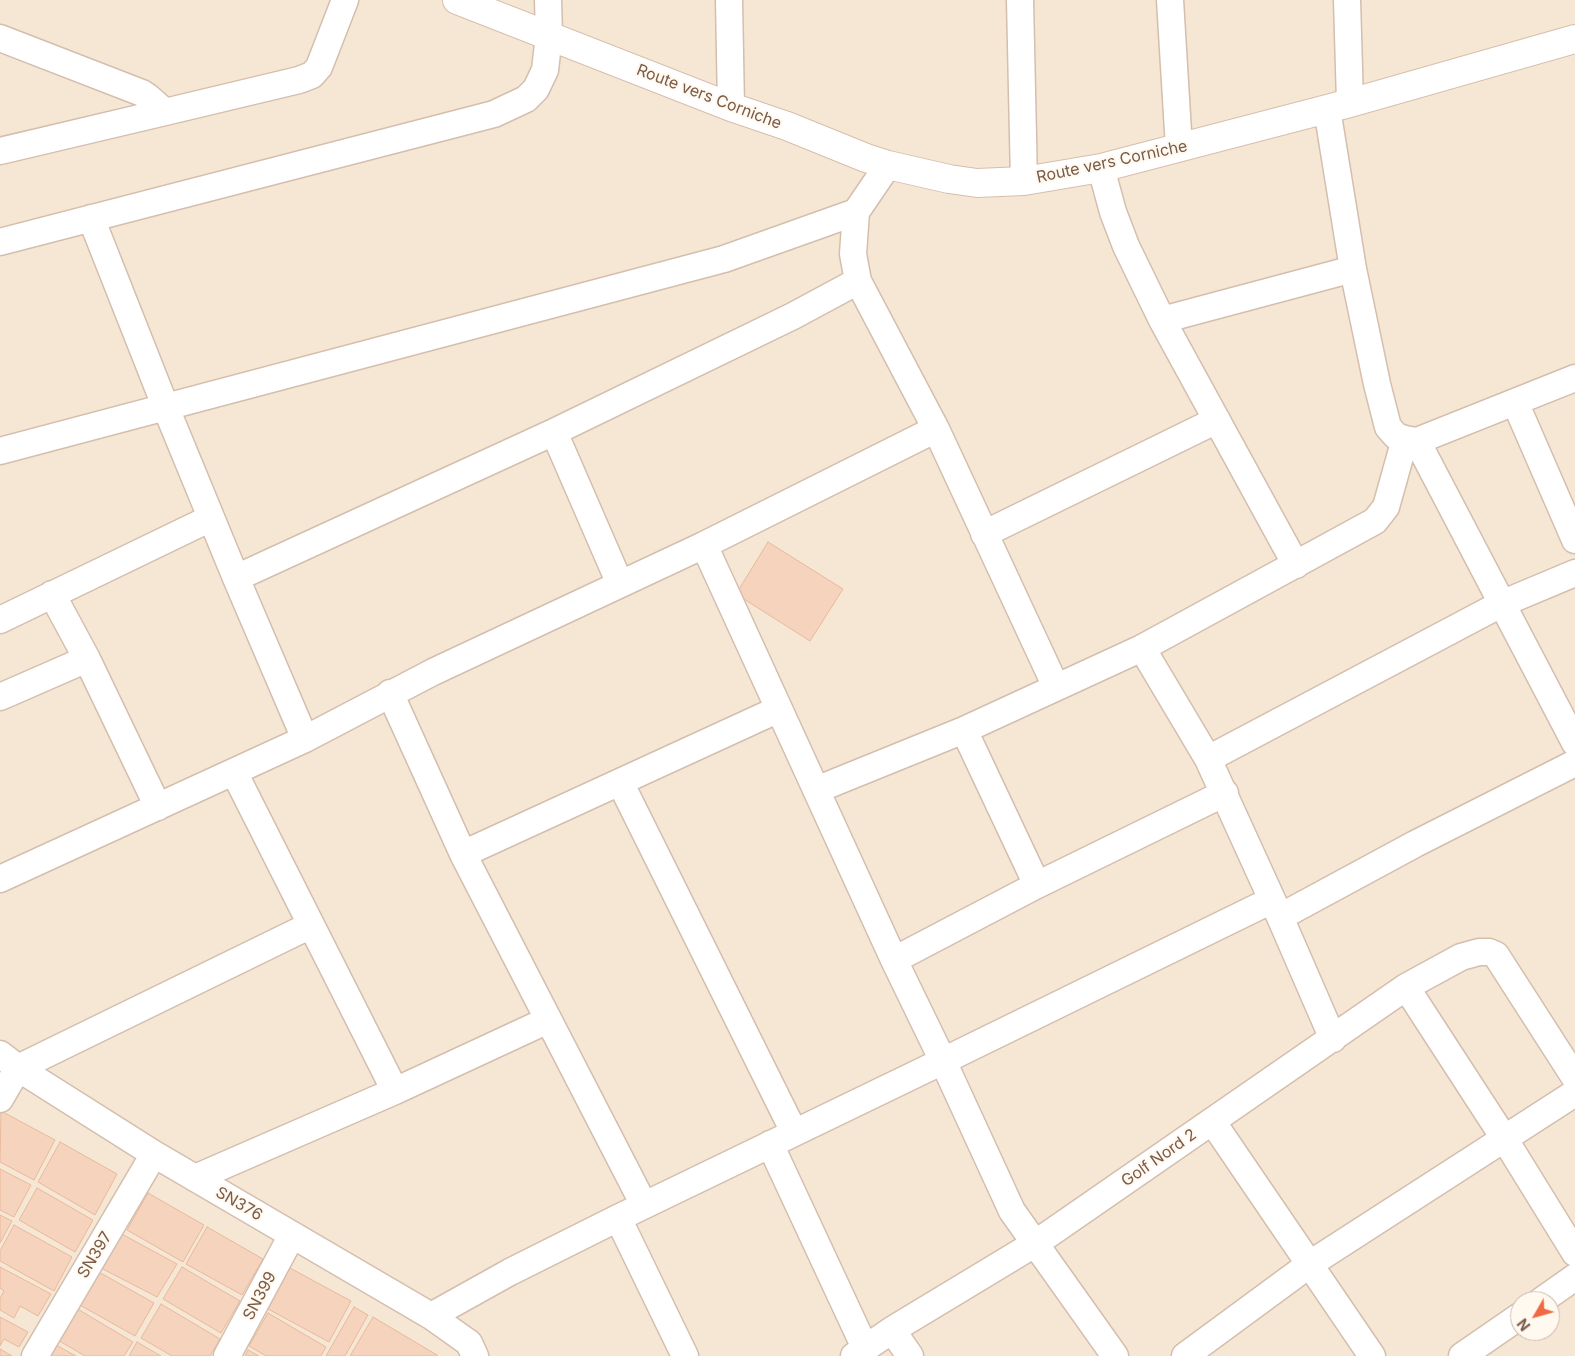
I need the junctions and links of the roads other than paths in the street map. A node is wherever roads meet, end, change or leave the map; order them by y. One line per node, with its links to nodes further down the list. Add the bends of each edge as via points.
1 (344, 0): 13 (street, via 319,67 312,75)
2 (457, 0): 8 (main road, Route vers Corniche)
3 (548, 0): 8 (street)
4 (729, 0): 12 (street)
5 (1020, 0): 18 (street)
6 (1170, 0): 14 (street)
7 (1347, 0): 11 (street)
8 (549, 35): 12 (main road, Route vers Corniche); 20 (street, via 545,70 536,89 526,99 494,114)
9 (0, 38): 13 (street, via 142,93)
10 (1575, 39): 11 (main road, Route vers Corniche)
11 (1339, 106): 14 (main road, Route vers Corniche); 22 (street)
12 (731, 107): 16 (main road, Route vers Corniche)
13 (165, 112): 15 (street)
14 (1180, 148): 17 (main road, Route vers Corniche)
15 (0, 151)
16 (888, 165): 18 (main road, Route vers Corniche, via 977,183); 19 (street)
17 (1100, 168): 18 (main road, Route vers Corniche); 24 (street, via 1112,212)
18 (1024, 181)
19 (856, 212): 23 (street, via 853,254); 27 (street, via 724,259)
20 (91, 218): 21 (street); 27 (street)
21 (0, 242)
22 (1353, 269): 24 (street); 31 (street, via 1388,427 1396,436)
23 (858, 281): 29 (street); 30 (street)
24 (1162, 320): 28 (street)
25 (1575, 378): 26 (street)
26 (1515, 402): 31 (street); 35 (street)
27 (166, 408): 32 (street); 33 (street)
28 (1217, 420): 34 (street); 37 (street)
29 (936, 429): 34 (street); 36 (street)
30 (554, 432): 39 (street); 40 (street)
31 (1411, 440): 37 (street, via 1381,515); 42 (street)
32 (0, 451)
33 (211, 518): 39 (street); 41 (street)
34 (984, 534): 46 (street)
35 (1575, 540)
36 (704, 545): 40 (street); 49 (street)
37 (1296, 565): 44 (street)
38 (1575, 573): 42 (street)
39 (236, 578): 51 (street)
40 (620, 584): 47 (street)
41 (52, 594): 43 (street); 45 (street)
42 (1501, 604): 52 (street); 53 (street)
43 (0, 620)
44 (1142, 648): 46 (street); 53 (street)
45 (87, 659): 48 (street); 59 (street)
46 (1056, 687): 50 (street)
47 (390, 693): 51 (street); 60 (street)
48 (0, 697)
49 (779, 709): 56 (street); 57 (street)
50 (964, 730): 57 (street); 62 (street)
51 (305, 739): 55 (street)
52 (1575, 743)
53 (1208, 759): 58 (street)
54 (1575, 763): 63 (street, via 1415,844)
55 (234, 772): 59 (street); 64 (street)
56 (620, 782): 60 (street); 76 (street)
57 (816, 790): 65 (street)
58 (1224, 793): 62 (street); 63 (street)
59 (158, 807): 61 (street)
60 (464, 854): 67 (street)
61 (0, 879)
62 (1037, 885): 65 (street)
63 (1276, 909): 68 (street); 70 (street)
64 (311, 925): 69 (street); 72 (street)
65 (894, 960): 70 (street)
66 (1406, 987): 68 (street, Golf Nord 2); 71 (street, Golf Nord 2, via 1461,956 1478,952 1496,955); 77 (street)
67 (548, 1020): 72 (street); 81 (street)
68 (1333, 1039): 75 (street, Golf Nord 2)
69 (9, 1061): 74 (street); 79 (street, SN376)
70 (943, 1061): 76 (street); 84 (street, via 1012,1211)
71 (1575, 1078)
72 (395, 1090): 80 (street)
73 (1575, 1093): 77 (street)
74 (0, 1098)
75 (1212, 1121): 84 (street, Golf Nord 2); 86 (street)
76 (794, 1132): 78 (street)
77 (1504, 1138): 85 (street); 86 (street)
78 (770, 1144): 81 (street); 93 (street)
79 (154, 1154): 80 (street, SN376); 94 (street, SN397)
80 (195, 1178): 83 (street, SN376)
81 (644, 1205): 82 (street)
82 (618, 1218): 89 (street); 96 (street)
83 (292, 1235): 89 (street, SN376); 95 (street, SN399)
84 (1036, 1243): 91 (street, Golf Nord 2); 98 (street)
85 (1575, 1253)
86 (1310, 1264): 99 (street); 100 (street)
87 (1575, 1277): 88 (street)
88 (1555, 1291)
89 (431, 1316): 92 (street, SN376)
90 (1510, 1323): 101 (street)
91 (892, 1330): 93 (street, Golf Nord 2); 97 (street)
92 (468, 1352)
93 (859, 1352)
94 (35, 1356)
95 (227, 1356)
96 (686, 1356)
97 (910, 1356)
98 (1115, 1356)
99 (1184, 1356)
100 (1372, 1356)
101 (1462, 1356)

